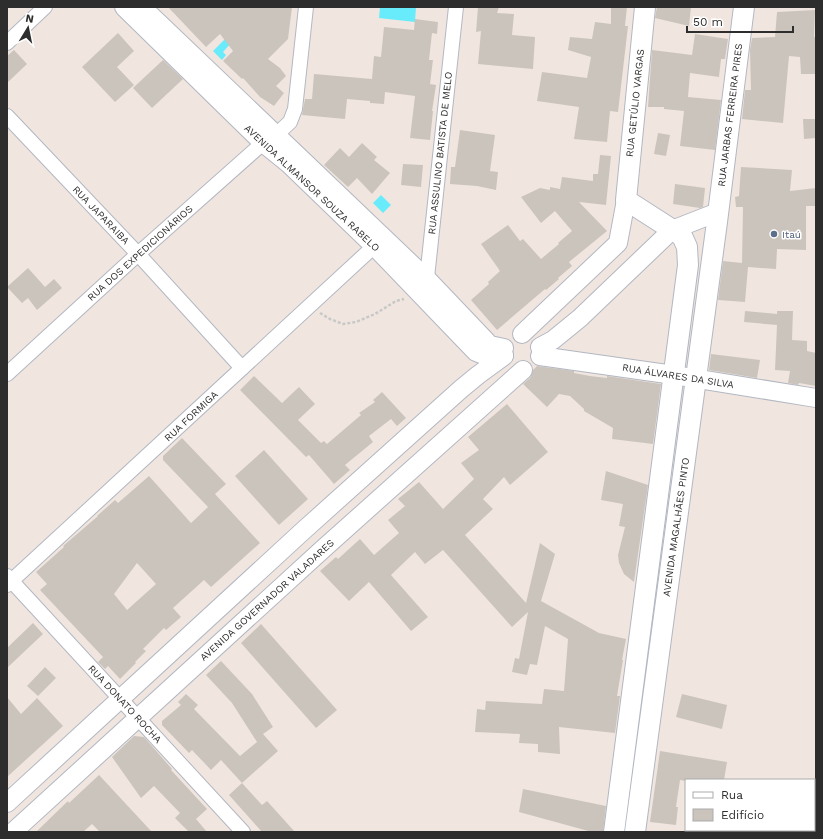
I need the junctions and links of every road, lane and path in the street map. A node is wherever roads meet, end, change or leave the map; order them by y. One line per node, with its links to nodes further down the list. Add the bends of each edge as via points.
1 (45, 7): 8 (street)
2 (124, 7): 7 (street, AVENIDA ALMANSOR SOUZA RABELO)
3 (306, 7): 10 (street, RUA DOS EXPEDICIONÁRIOS, via 295,109 290,122)
4 (456, 7): 16 (street, RUA ASSULINO BATISTA DE MELO)
5 (645, 7): 11 (main road, RUA GETÚLIO VARGAS)
6 (744, 7): 12 (main road, RUA JARBAS FERREIRA PIRES)
7 (149, 16): 10 (street, AVENIDA ALMANSOR SOUZA RABELO)
8 (7, 43)
9 (7, 116): 15 (street, RUA JAPARAIBA)
10 (269, 139): 14 (street, AVENIDA ALMANSOR SOUZA RABELO, via 294,170); 15 (street, RUA DOS EXPEDICIONÁRIOS)
11 (626, 200): 13 (main road); 19 (street, RUA GETÚLIO VARGAS, via 618,243)
12 (717, 217): 13 (street); 26 (main road, AVENIDA MAGALHÃES PINTO)
13 (672, 230): 20 (street, via 580,318); 25 (main road, via 682,236 687,248 688,265)
14 (379, 242): 16 (street, AVENIDA ALMANSOR SOUZA RABELO); 17 (street, AVENIDA ALMANSOR SOUZA RABELO); 18 (street, RUA FORMIGA)
15 (138, 254): 22 (street, RUA JAPARAIBA); 24 (street, RUA DOS EXPEDICIONÁRIOS)
16 (427, 279): 17 (street, RUA ASSULINO BATISTA DE MELO); 21 (street, AVENIDA ALMANSOR SOUZA RABELO, via 486,342)
17 (425, 299): 18 (path, via 396,301 375,314 343,324 330,320); 21 (street, AVENIDA ALMANSOR SOUZA RABELO, via 476,352 486,356)
18 (309, 306): 22 (street, RUA FORMIGA)
19 (522, 334): 20 (street, via 530,335 536,340); 21 (street, via 508,341)
20 (540, 352): 23 (street, via 537,363); 25 (street, RUA ÁLVARES DA SILVA)
21 (504, 353): 23 (street, via 508,364 515,369); 28 (street)
22 (242, 368): 30 (street, RUA FORMIGA)
23 (523, 370): 29 (street, AVENIDA GOVERNADOR VALADARES)
24 (7, 374)
25 (674, 375): 26 (street, RUA ÁLVARES DA SILVA); 31 (main road)
26 (696, 378): 27 (street, RUA ÁLVARES DA SILVA); 32 (main road, AVENIDA MAGALHÃES PINTO)
27 (816, 398)
28 (304, 530): 29 (street); 33 (street)
29 (323, 549): 34 (street, AVENIDA GOVERNADOR VALADARES)
30 (8, 580): 33 (street, RUA DONATO ROCHA)
31 (638, 644): 32 (main road); 38 (main road)
32 (660, 646): 39 (main road, AVENIDA MAGALHÃES PINTO)
33 (120, 699): 34 (street, RUA DONATO ROCHA); 35 (street)
34 (138, 718): 36 (street, AVENIDA GOVERNADOR VALADARES); 37 (street, RUA DONATO ROCHA)
35 (7, 803)
36 (13, 832)
37 (243, 832)
38 (614, 832)
39 (635, 832)

